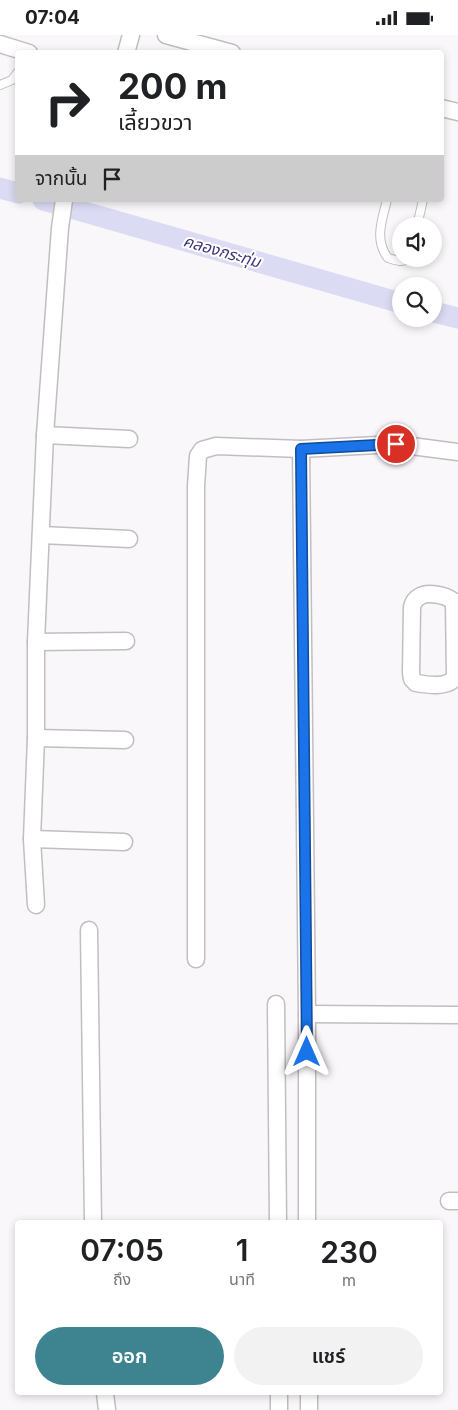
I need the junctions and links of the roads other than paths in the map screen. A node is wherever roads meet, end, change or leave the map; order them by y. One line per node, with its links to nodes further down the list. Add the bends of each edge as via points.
1 (131, 35): 5 (street)
2 (166, 35): 6 (street)
3 (0, 44): 4 (street)
4 (20, 50)
5 (127, 50)
6 (221, 50)
7 (15, 76): 8 (lane)
8 (0, 85)
9 (444, 109): 10 (street)
10 (458, 112)
11 (64, 202): 16 (street)
12 (387, 202): 15 (lane, via 380,232 381,245 388,258)
13 (423, 202): 14 (lane)
14 (419, 217)
15 (392, 259)
16 (45, 435): 17 (street); 20 (street)
17 (129, 439)
18 (301, 449): 19 (street, via 396,444); 31 (street, via 216,446 202,450 198,456); 33 (street)
19 (458, 452)
20 (41, 535): 21 (street); 24 (street)
21 (129, 539)
22 (456, 602): 22 (street, via 455,678 444,685 416,683 411,673 414,602 423,595 444,595)
23 (126, 641): 24 (street)
24 (36, 642): 25 (street)
25 (36, 738): 26 (street); 27 (street)
26 (125, 740)
27 (32, 839): 28 (street); 29 (street)
28 (124, 842)
29 (36, 905)
30 (89, 930): 35 (street)
31 (196, 959)
32 (276, 1004): 36 (street)
33 (307, 1014): 34 (street); 37 (street)
34 (458, 1015)
35 (93, 1220)
36 (278, 1220)
37 (308, 1220)
38 (105, 1395): 41 (street)
39 (279, 1395): 42 (street)
40 (309, 1395): 43 (street)
41 (107, 1410)
42 (279, 1410)
43 (309, 1410)

